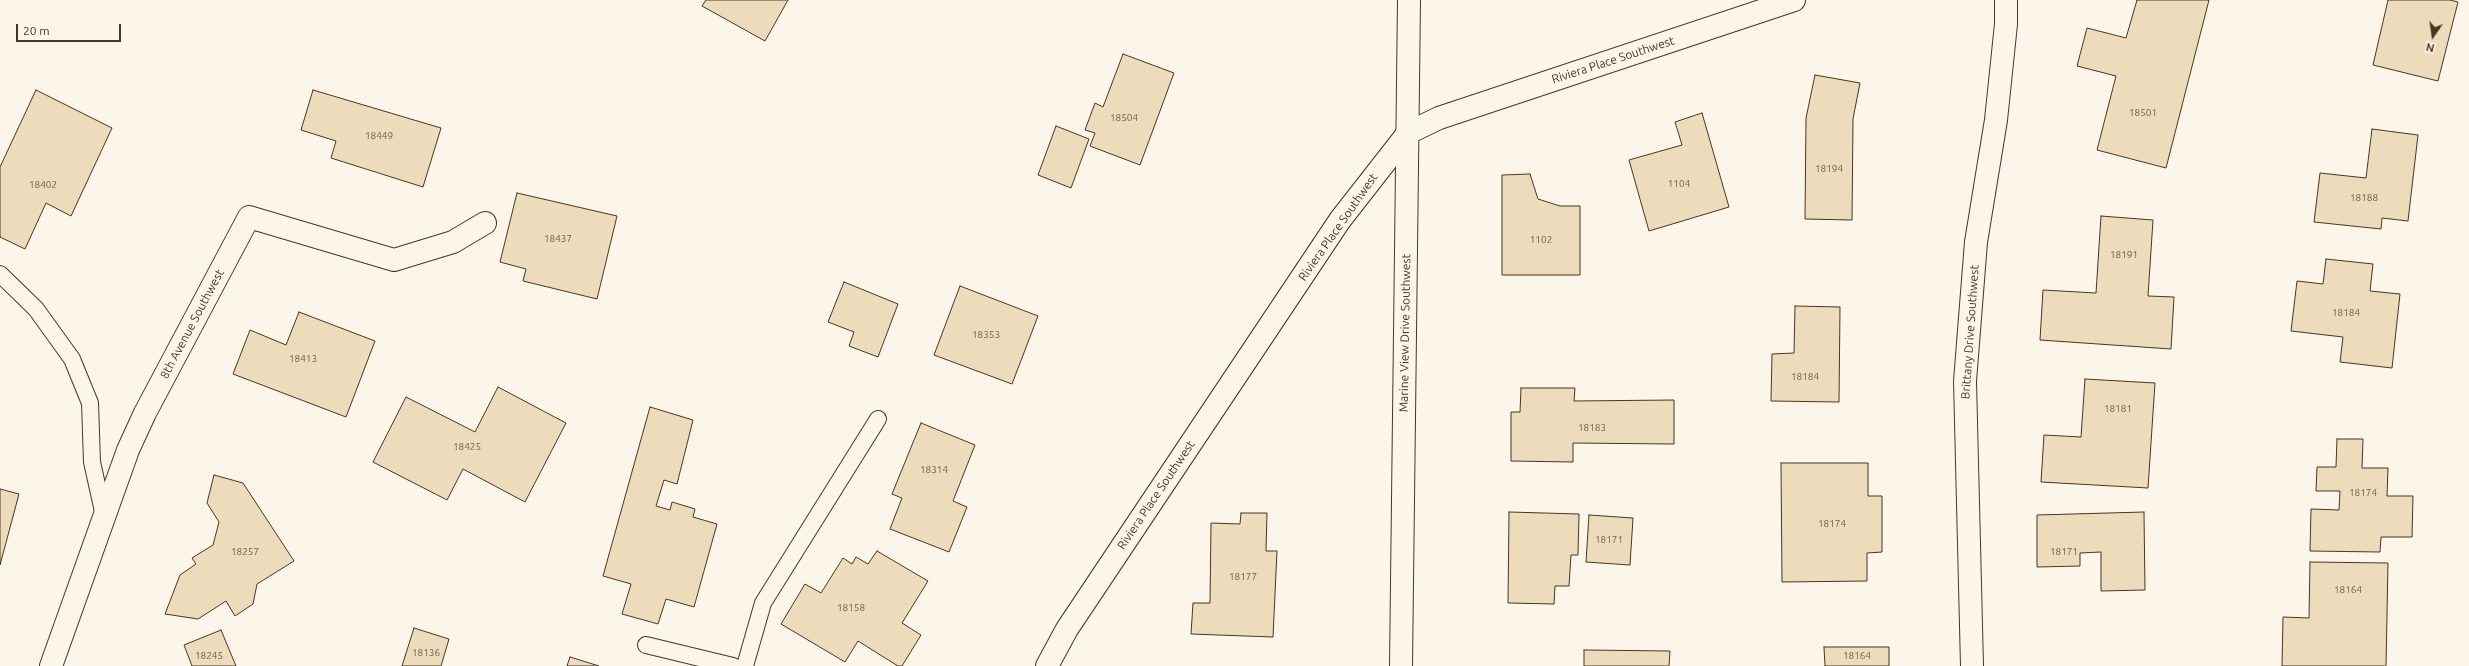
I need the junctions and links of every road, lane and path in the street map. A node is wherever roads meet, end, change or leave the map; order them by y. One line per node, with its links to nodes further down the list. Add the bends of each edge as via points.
1 (1409, 0): 4 (street, Marine View Drive Southwest)
2 (1794, 0): 4 (street, Riviera Place Southwest, via 1438,118)
3 (2006, 0): 15 (street, Brittany Drive Southwest, via 1998,104 1976,242 1965,381)
4 (1408, 133): 13 (street, Riviera Place Southwest, via 1340,220 1067,629); 14 (street, Marine View Drive Southwest)
5 (485, 223): 8 (street, 8th Avenue Southwest, via 453,242 394,260 249,217 145,413 128,450)
6 (0, 274): 8 (lane, via 36,309 72,359 90,403 92,462)
7 (878, 419): 12 (lane, via 763,603)
8 (104, 516): 10 (street, 8th Avenue Southwest)
9 (646, 645): 11 (lane)
10 (50, 666)
11 (733, 666)
12 (745, 666)
13 (1047, 666)
14 (1401, 666)
15 (1972, 666)

